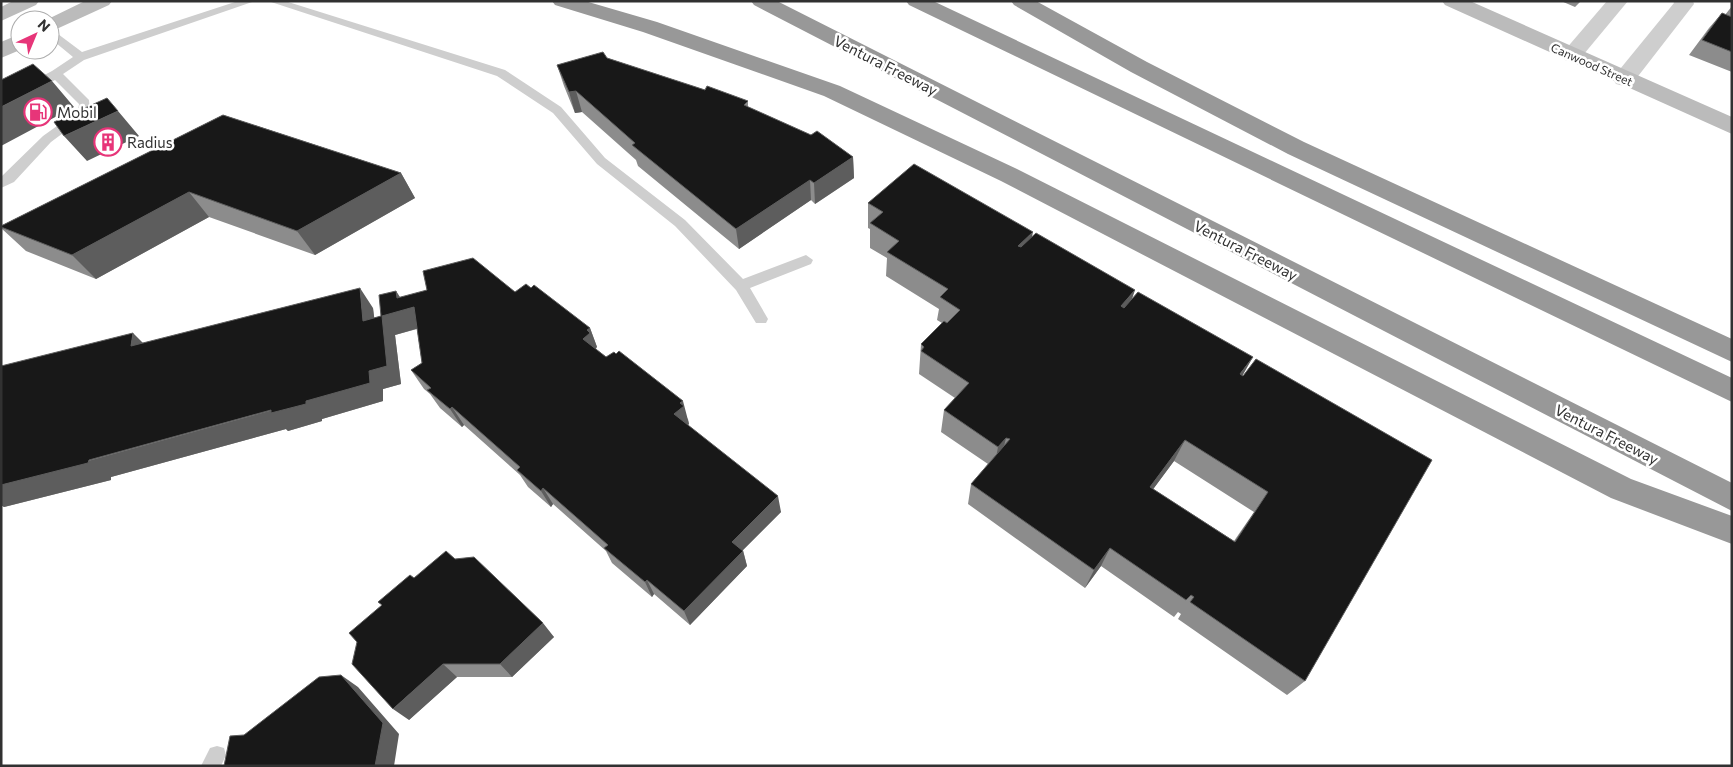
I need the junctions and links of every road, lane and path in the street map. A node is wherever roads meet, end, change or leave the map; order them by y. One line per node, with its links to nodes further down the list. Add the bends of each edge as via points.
1 (29, 1): 14 (street)
2 (66, 1): 13 (street)
3 (102, 1): 15 (street)
4 (250, 1): 18 (lane)
5 (273, 1): 25 (lane, via 501,73 557,110 602,161 680,223)
6 (562, 1): 30 (highway, via 650,27 832,91 1009,175 1621,489)
7 (761, 1): 29 (highway, Ventura Freeway)
8 (916, 1): 28 (highway)
9 (1021, 1): 27 (highway, via 1139,67 1296,148)
10 (1452, 1): 17 (street, Canwood Street)
11 (1618, 1): 17 (street)
12 (1683, 1): 20 (street, via 1684,4)
13 (55, 10)
14 (1, 15)
15 (60, 21)
16 (60, 40): 18 (lane)
17 (1572, 54): 20 (street, Canwood Street)
18 (80, 57): 19 (lane)
19 (56, 74): 21 (lane); 23 (lane, via 85,103 84,113 46,139 9,179)
20 (1624, 78): 22 (street, Canwood Street)
21 (1, 103)
22 (1732, 126)
23 (1, 183)
24 (806, 260): 25 (lane)
25 (741, 286): 26 (lane)
26 (761, 319)
27 (1732, 351)
28 (1732, 390)
29 (1732, 498)
30 (1732, 530)

